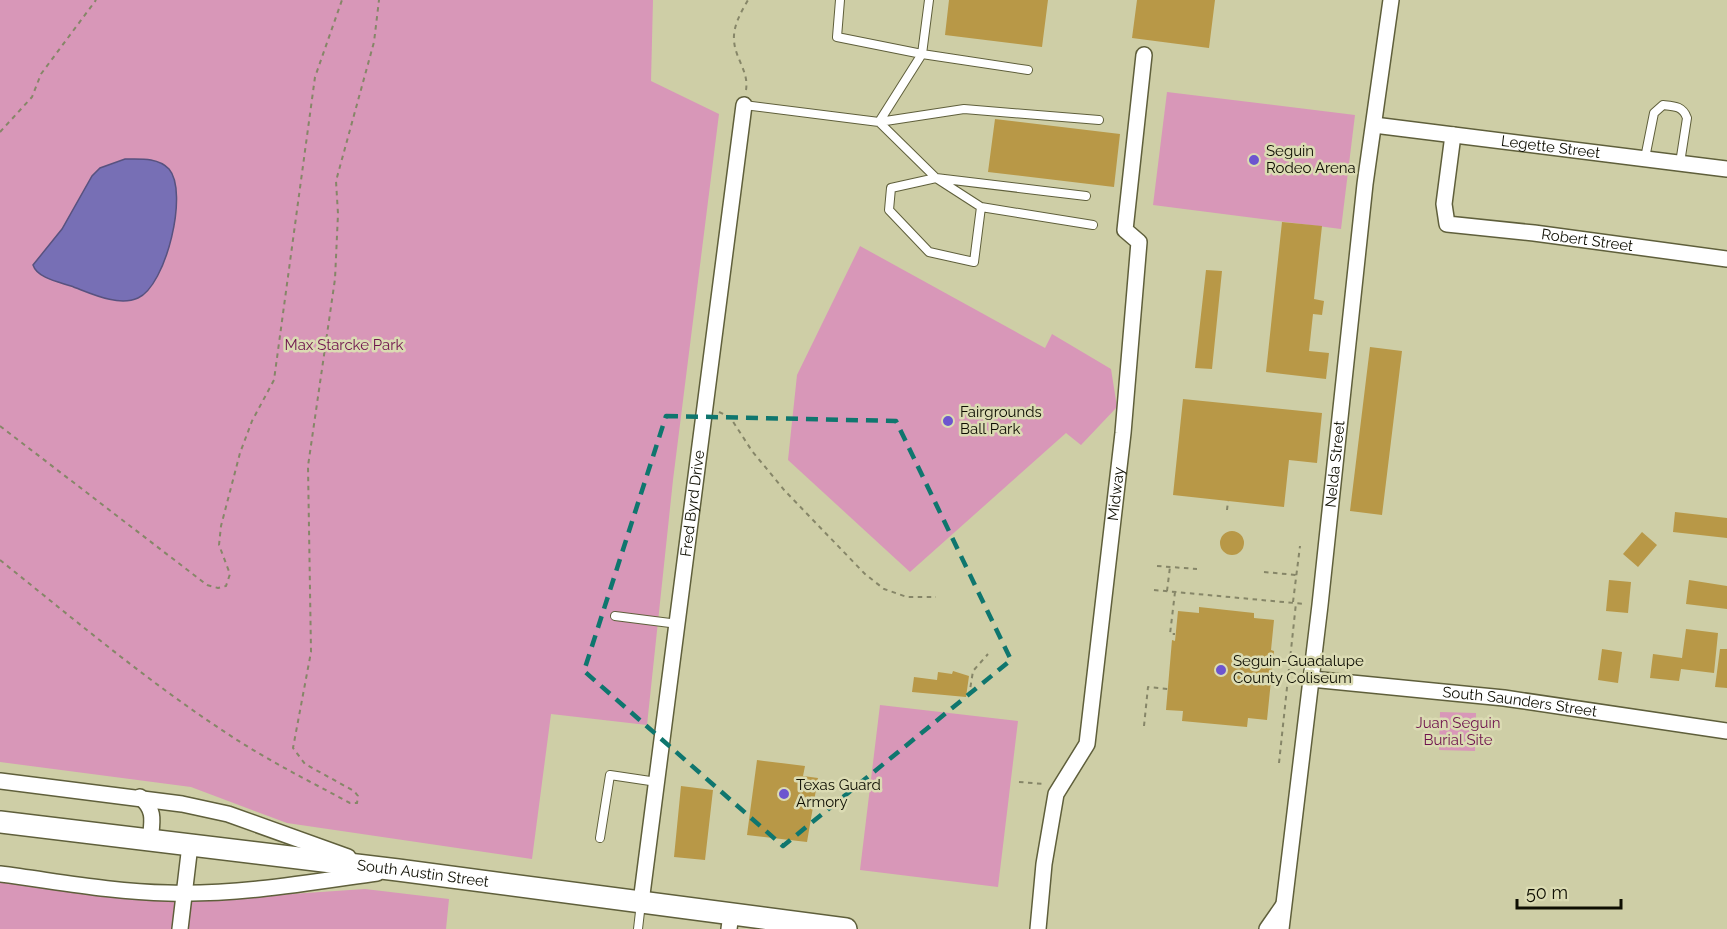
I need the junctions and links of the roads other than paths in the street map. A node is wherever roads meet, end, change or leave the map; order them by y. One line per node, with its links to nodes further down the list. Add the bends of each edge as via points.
1 (840, 0): 4 (lane, via 837,37)
2 (929, 0): 4 (lane)
3 (1391, 0): 10 (street, Nelda Street)
4 (922, 54): 6 (lane); 9 (lane)
5 (1144, 55): 40 (street, Midway, via 1125,230 1139,243 1124,422 1088,744 1056,794)
6 (1028, 70)
7 (744, 105): 9 (lane); 21 (street, Fred Byrd Drive)
8 (1099, 120): 9 (lane, via 964,109)
9 (879, 122): 15 (lane)
10 (1374, 125): 11 (street, Legette Street); 22 (street, Nelda Street)
11 (1453, 135): 12 (street, Legette Street); 19 (street, Robert Street, via 1444,204 1447,224)
12 (1645, 158): 13 (street, Legette Street); 13 (lane, via 1654,113 1662,105 1677,106 1686,118)
13 (1680, 163): 14 (street, Legette Street)
14 (1727, 169)
15 (936, 178): 16 (lane); 17 (lane); 17 (lane, via 891,188 889,210 929,252 974,262)
16 (1086, 196)
17 (981, 207): 18 (lane)
18 (1093, 225)
19 (1727, 259)
20 (615, 616): 21 (lane)
21 (678, 624): 25 (street, Fred Byrd Drive)
22 (1311, 679): 23 (street, South Saunders Street, via 1494,696); 35 (street, Nelda Street)
23 (1727, 731)
24 (0, 781): 26 (street)
25 (657, 782): 28 (lane, via 610,775); 34 (street, Fred Byrd Drive)
26 (140, 797): 29 (street, via 153,813); 31 (street, via 228,814 315,847)
27 (0, 822): 29 (main road, South Austin Street)
28 (600, 838)
29 (150, 841): 30 (main road, South Austin Street)
30 (190, 845): 31 (main road, South Austin Street); 33 (street)
31 (398, 870): 33 (street, via 300,886); 34 (main road, South Austin Street)
32 (0, 874): 33 (street, via 157,893)
33 (186, 892): 37 (street)
34 (641, 902): 36 (main road, South Austin Street); 38 (lane)
35 (1283, 906): 41 (street); 42 (street, Nelda Street)
36 (730, 921): 39 (main road, South Austin Street)
37 (180, 929)
38 (638, 929)
39 (846, 929)
40 (1038, 929)
41 (1267, 929)
42 (1281, 929)

